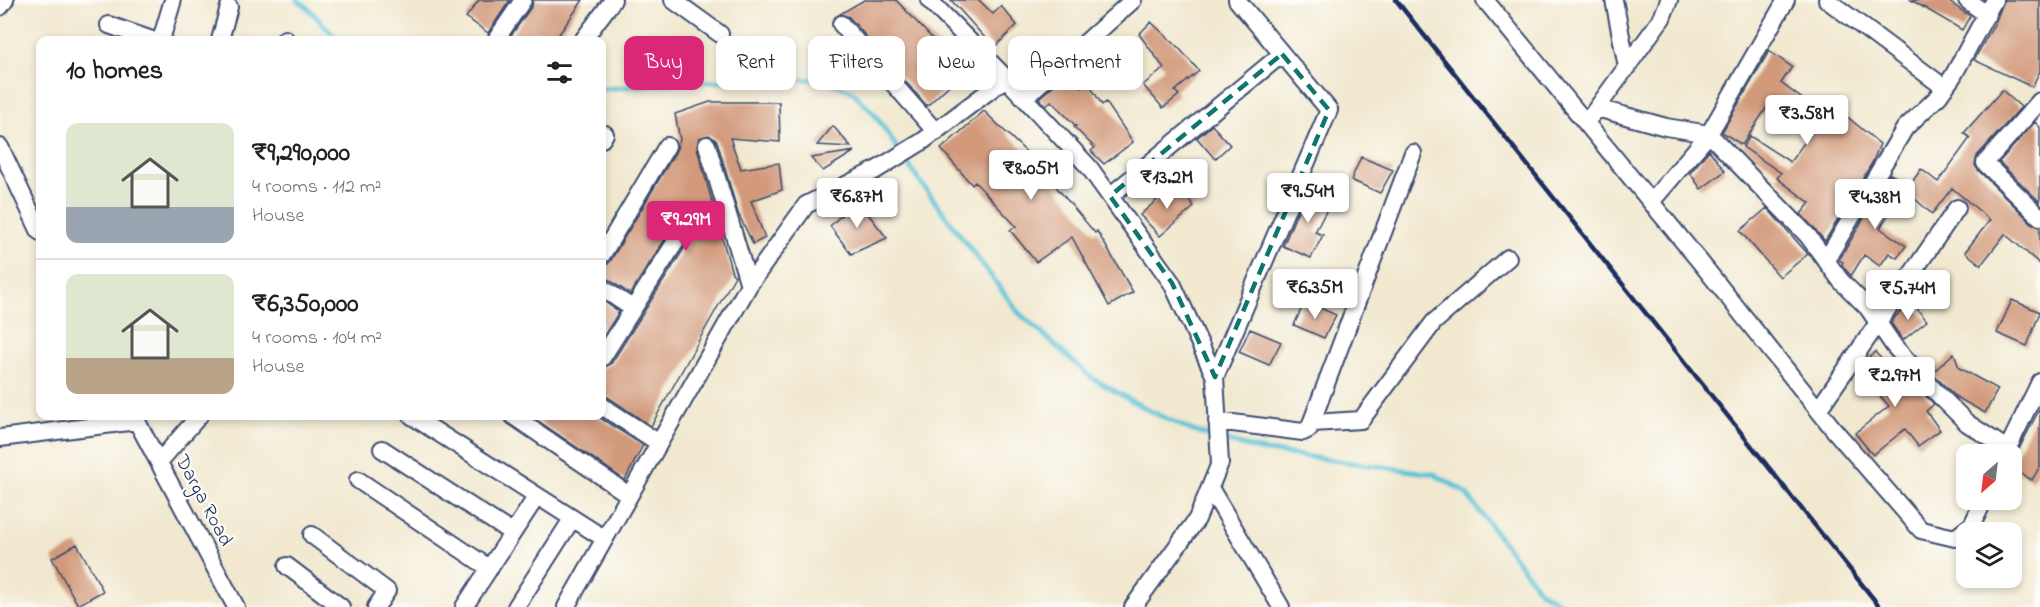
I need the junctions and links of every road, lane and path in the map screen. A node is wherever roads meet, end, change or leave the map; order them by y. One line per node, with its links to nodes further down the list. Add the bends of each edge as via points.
1 (4, 0): 15 (street)
2 (523, 0): 24 (street)
3 (613, 0): 25 (street)
4 (929, 0): 28 (street)
5 (1237, 0): 26 (street)
6 (1485, 0): 33 (street)
7 (1614, 0): 27 (street)
8 (1669, 0): 27 (street, via 1662,18)
9 (1786, 0): 34 (street)
10 (1827, 0): 29 (street)
11 (1967, 0): 17 (street)
12 (1130, 1): 30 (street)
13 (172, 3): 22 (street)
14 (682, 3): 20 (street)
15 (0, 7)
16 (229, 7): 23 (street)
17 (1991, 7): 29 (street)
18 (841, 24): 35 (street)
19 (109, 25): 21 (street)
20 (720, 34)
21 (141, 36)
22 (162, 36)
23 (221, 36)
24 (498, 36)
25 (586, 36)
26 (1282, 54): 40 (street); 54 (street, via 1329,110)
27 (1627, 67): 32 (street)
28 (1006, 78): 30 (street); 35 (street)
29 (1945, 88): 48 (street, via 1905,128)
30 (1024, 98): 40 (street, via 1089,167)
31 (2040, 102): 43 (street, via 1985,163)
32 (1597, 108): 33 (street); 34 (street)
33 (1586, 123): 41 (street)
34 (1708, 134): 41 (street); 48 (street, via 1808,236)
35 (929, 137): 49 (street, via 876,170 806,205)
36 (707, 145): 49 (street)
37 (667, 146): 46 (street)
38 (0, 147): 45 (street)
39 (1413, 153): 63 (street)
40 (1110, 196): 54 (street, via 1172,283)
41 (1651, 202): 57 (street)
42 (1957, 208): 52 (street)
43 (2040, 217)
44 (690, 219): 51 (street)
45 (36, 224)
46 (606, 248)
47 (1508, 258): 63 (street, via 1434,322 1361,420)
48 (1826, 260): 52 (street)
49 (749, 285): 66 (street)
50 (606, 291): 51 (street)
51 (632, 308): 53 (street)
52 (1878, 322): 57 (street); 67 (street, via 1894,346 1967,423)
53 (606, 351)
54 (1215, 377): 64 (street)
55 (2040, 382): 68 (street)
56 (606, 409): 66 (street)
57 (1818, 410): 75 (street, via 1921,530 1955,538 1972,525)
58 (122, 420): 65 (street)
59 (136, 420): 70 (street, Darga Road)
60 (196, 420): 70 (street)
61 (418, 420): 74 (street)
62 (519, 420): 73 (street)
63 (1313, 423): 64 (street, via 1303,432)
64 (1217, 424): 72 (street, via 1220,464)
65 (0, 438)
66 (659, 443): 73 (street)
67 (1995, 444)
68 (2010, 444)
69 (382, 449): 77 (street)
70 (159, 462): 82 (street, Darga Road)
71 (358, 480): 81 (street)
72 (1210, 488): 88 (street, via 1197,519); 89 (street)
73 (629, 495): 79 (street)
74 (537, 496): 76 (street); 77 (street)
75 (1979, 510)
76 (572, 519): 79 (street); 86 (street)
77 (512, 533): 81 (street)
78 (312, 535): 84 (street, via 387,591)
79 (605, 539): 87 (street)
80 (287, 566): 83 (street)
81 (489, 568): 85 (street)
82 (236, 607)
83 (341, 607)
84 (376, 607)
85 (464, 607)
86 (516, 607)
87 (566, 607)
88 (1133, 607)
89 (1281, 607)

